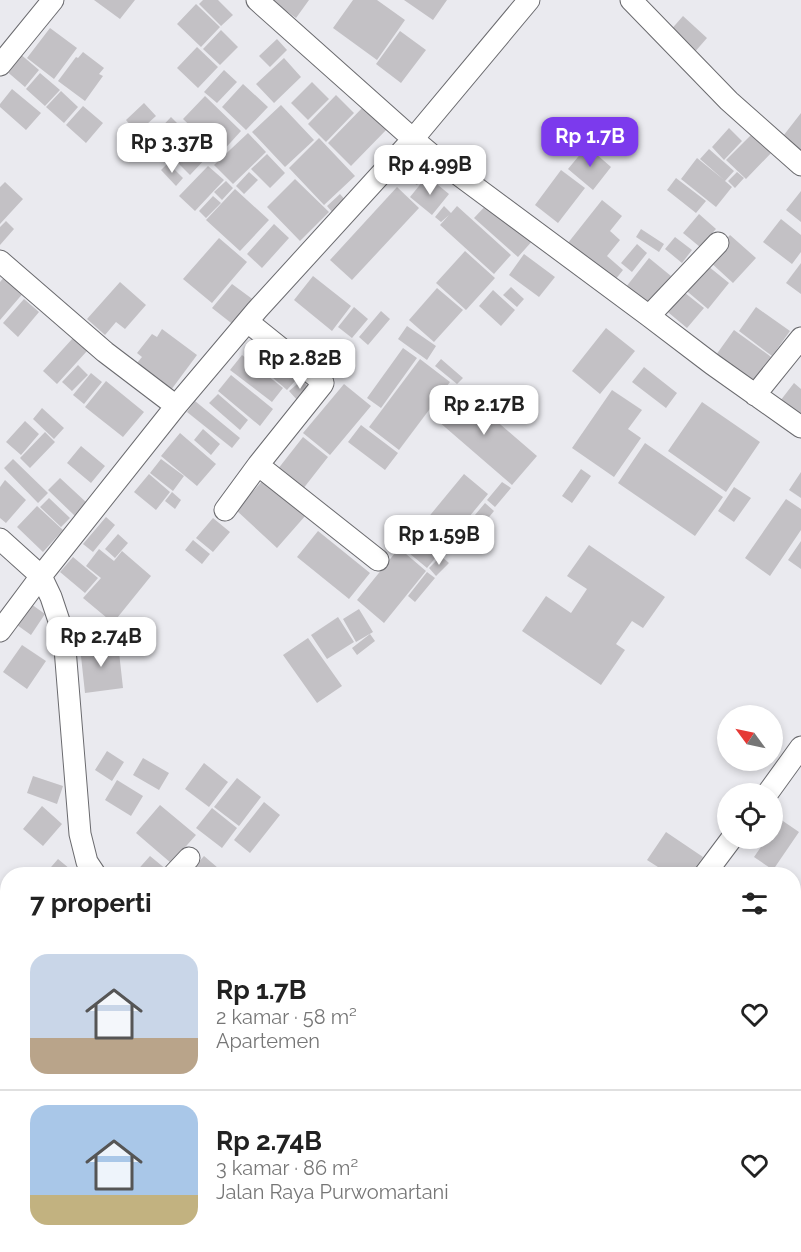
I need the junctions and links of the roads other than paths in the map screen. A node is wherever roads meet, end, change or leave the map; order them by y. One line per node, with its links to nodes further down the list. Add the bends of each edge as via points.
1 (52, 0): 5 (street)
2 (257, 0): 6 (street)
3 (529, 0): 6 (street)
4 (631, 0): 7 (street, via 729,100)
5 (0, 65)
6 (412, 139): 10 (street); 11 (street)
7 (801, 165)
8 (718, 243): 10 (street)
9 (0, 261): 14 (street, via 105,352)
10 (650, 316): 13 (street)
11 (248, 322): 14 (street); 16 (street, via 323,382)
12 (801, 338): 13 (street)
13 (754, 395): 15 (street)
14 (176, 406): 20 (street)
15 (801, 427)
16 (258, 465): 17 (street); 19 (street)
17 (225, 510)
18 (0, 539): 20 (street)
19 (378, 560)
20 (41, 576): 21 (street); 26 (street, via 64,636 80,834)
21 (0, 632)
22 (801, 747): 23 (street)
23 (775, 783)
24 (724, 849): 28 (street)
25 (189, 858): 27 (street)
26 (90, 867)
27 (181, 867)
28 (710, 867)

